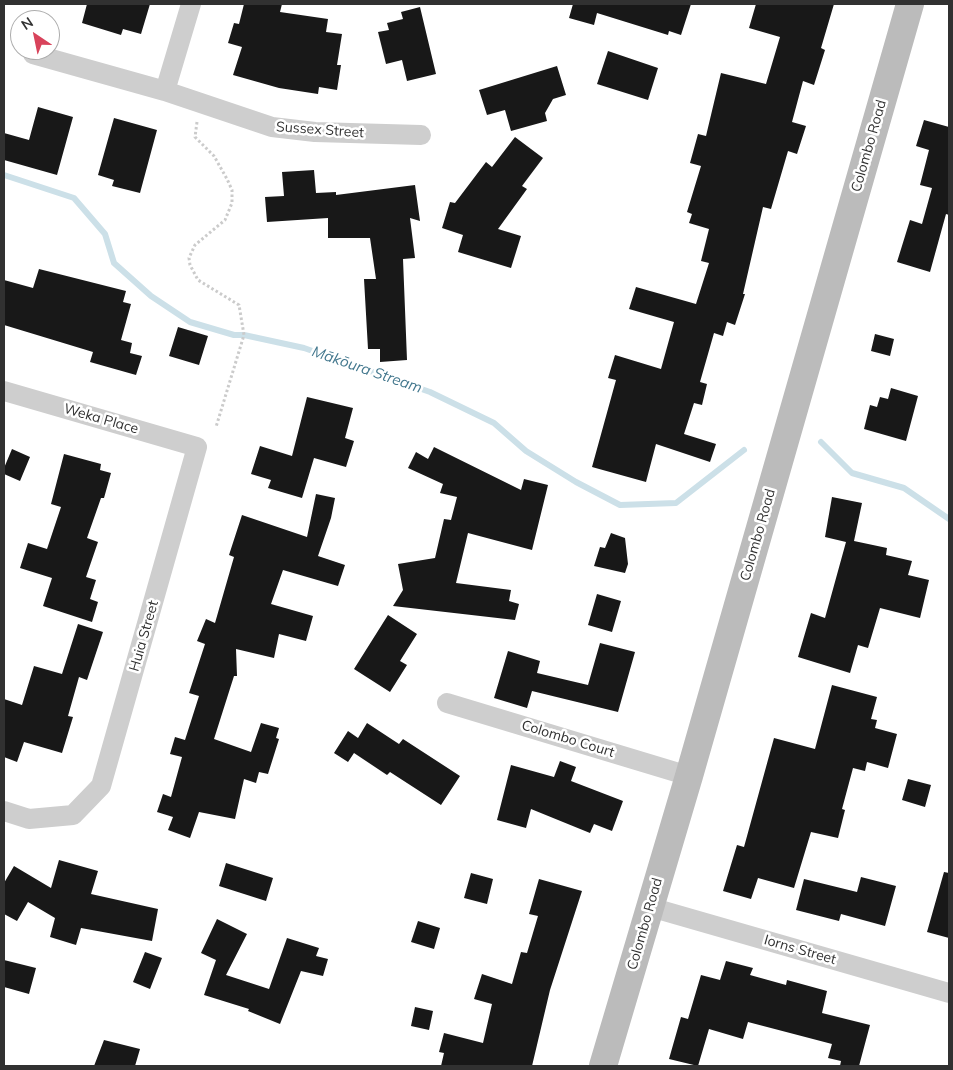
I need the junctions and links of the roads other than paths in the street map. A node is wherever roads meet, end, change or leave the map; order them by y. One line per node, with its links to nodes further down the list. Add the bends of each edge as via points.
1 (191, 4): 4 (street)
2 (910, 4): 9 (street, Colombo Road)
3 (55, 60): 4 (street, Sussex Street)
4 (165, 91): 5 (street, Sussex Street, via 272,127 315,132)
5 (420, 135)
6 (4, 391): 7 (street, Weka Place)
7 (198, 447): 10 (street, Huia Street, via 101,786 73,815 29,818)
8 (447, 703): 9 (street, Colombo Court)
9 (689, 776): 11 (street, Colombo Road)
10 (4, 811)
11 (650, 907): 12 (street, Iorns Street); 13 (street, Colombo Road)
12 (949, 993)
13 (603, 1066)

